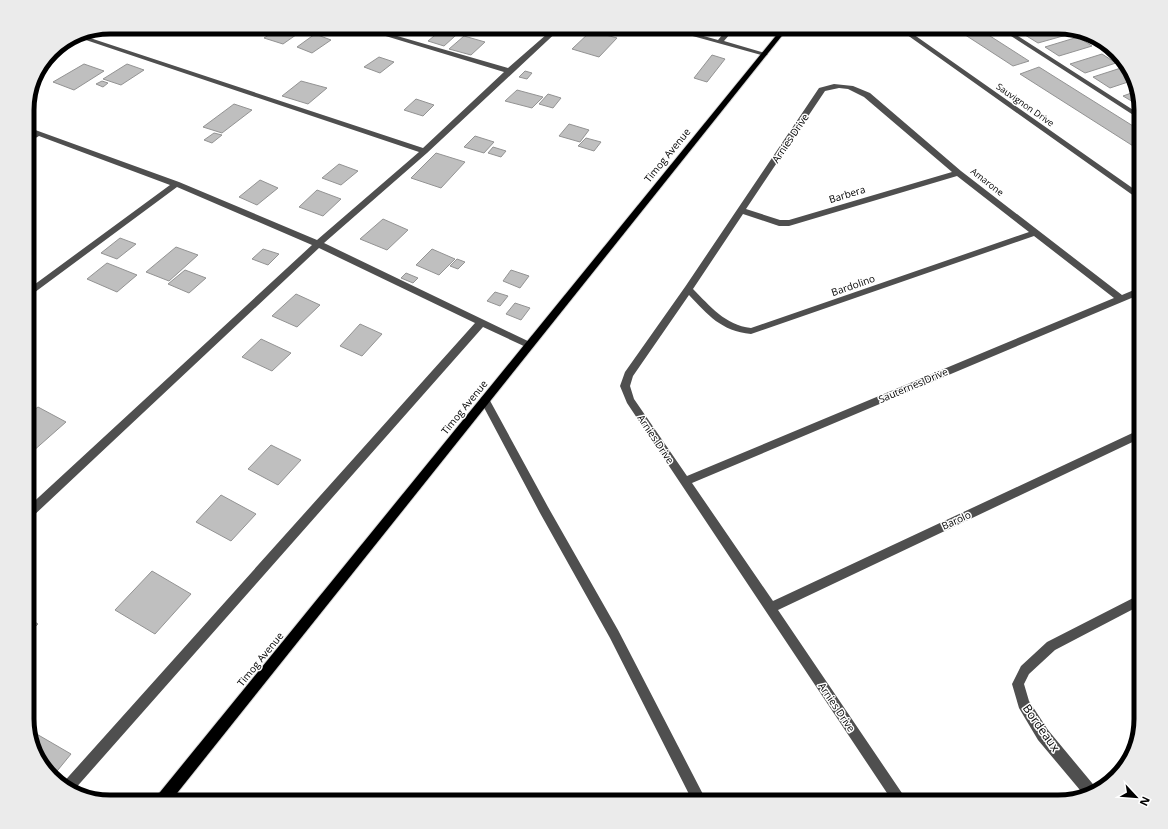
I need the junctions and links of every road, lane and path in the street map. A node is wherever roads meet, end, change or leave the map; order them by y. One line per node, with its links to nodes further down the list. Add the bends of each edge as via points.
1 (383, 34): 11 (street)
2 (551, 34): 11 (street)
3 (690, 34): 9 (street)
4 (727, 34): 9 (street)
5 (780, 34): 10 (main road, Timog Avenue)
6 (909, 34): 20 (street, Sauvignon Drive)
7 (1011, 34): 13 (street)
8 (86, 38): 17 (street)
9 (720, 42): 10 (street)
10 (764, 54): 29 (main road, Timog Avenue)
11 (509, 71): 17 (street)
12 (841, 85): 18 (street, Amarone, via 868,95); 21 (street, Arnies Drive, via 829,86 822,90)
13 (1134, 113)
14 (34, 131): 15 (street)
15 (39, 133): 16 (street); 19 (street)
16 (34, 136)
17 (424, 151): 23 (street)
18 (958, 173): 21 (street, Barbera, via 789,223 779,223); 22 (street, Amarone)
19 (176, 184): 23 (street); 24 (street)
20 (1134, 193)
21 (741, 210): 25 (street, Arnies Drive)
22 (1035, 233): 25 (street, Bardolino, via 751,331 732,328 722,322); 27 (street, Amarone)
23 (318, 244): 28 (street); 33 (street)
24 (34, 289)
25 (688, 289): 32 (street, Arnies Drive, via 628,375 625,386 630,400)
26 (1134, 293): 27 (street, Sauternes Drive)
27 (1120, 298): 32 (street, Sauternes Drive)
28 (481, 323): 29 (street); 36 (street)
29 (529, 345): 30 (main road, Timog Avenue)
30 (485, 400): 38 (main road, Timog Avenue); 39 (street, via 614,634)
31 (1134, 436): 35 (street, Barolo)
32 (685, 481): 35 (street, Arnies Drive)
33 (34, 509)
34 (1134, 602): 37 (street, Bordeaux, via 1051,646 1025,670 1018,684 1023,704 1043,735)
35 (770, 608): 40 (street, Arnies Drive)
36 (70, 784)
37 (1088, 789)
38 (166, 795)
39 (696, 795)
40 (896, 795)

